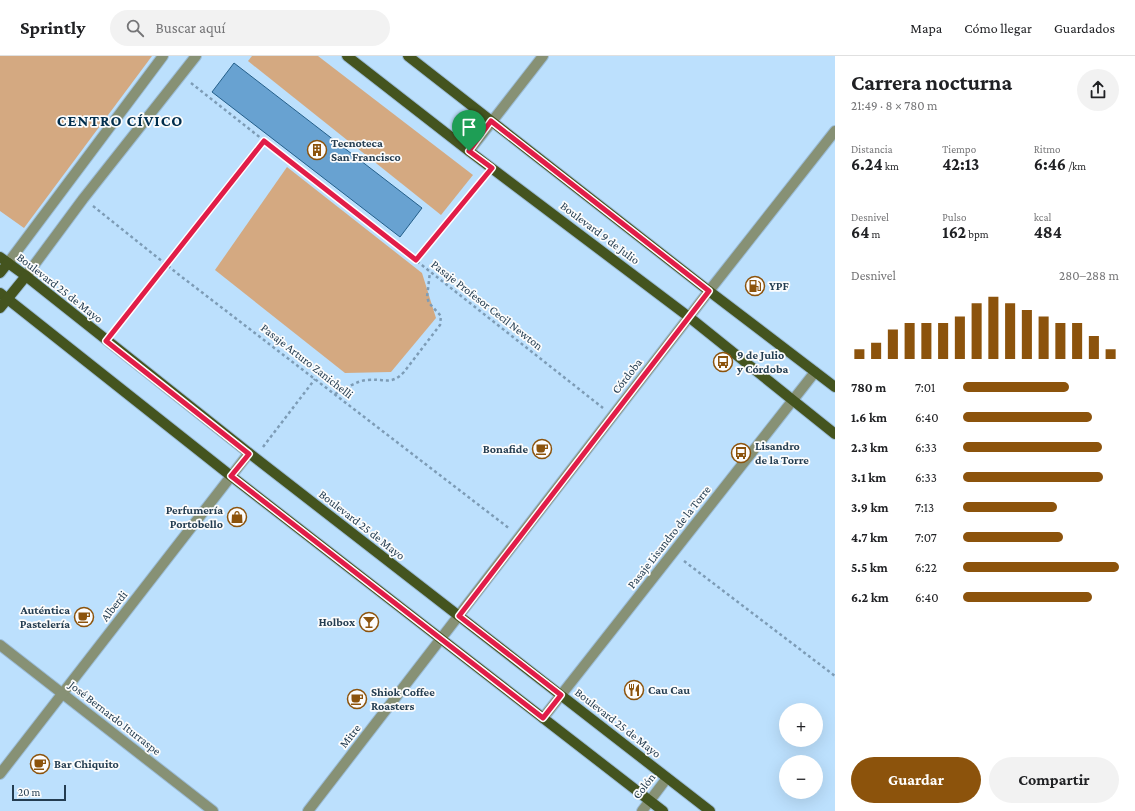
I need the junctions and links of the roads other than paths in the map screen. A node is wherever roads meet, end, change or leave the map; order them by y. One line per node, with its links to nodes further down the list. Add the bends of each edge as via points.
1 (163, 56): 10 (street)
2 (196, 56): 12 (street)
3 (346, 56): 8 (main road, Boulevard 9 de Julio)
4 (408, 56): 6 (main road, Boulevard 9 de Julio)
5 (543, 56): 6 (street)
6 (491, 121): 8 (street); 13 (main road, Boulevard 9 de Julio)
7 (835, 131): 13 (street, Córdoba)
8 (469, 151): 16 (main road, Boulevard 9 de Julio)
9 (0, 257): 10 (main road, Boulevard 25 de Mayo)
10 (8, 263): 11 (main road); 12 (main road, Boulevard 25 de Mayo)
11 (0, 273)
12 (26, 276): 14 (main road); 21 (main road, Boulevard 25 de Mayo)
13 (709, 291): 16 (street, Córdoba); 17 (main road, Boulevard 9 de Julio)
14 (4, 296): 15 (main road); 22 (main road)
15 (0, 308)
16 (689, 317): 19 (main road, Boulevard 9 de Julio); 23 (street, Córdoba)
17 (815, 372): 18 (main road, Boulevard 9 de Julio); 19 (street, Pasaje Lisandro de la Torre)
18 (835, 387)
19 (793, 401): 20 (main road, Boulevard 9 de Julio); 27 (street, Pasaje Lisandro de la Torre)
20 (835, 434)
21 (252, 455): 22 (street, Alberdi); 23 (main road, Boulevard 25 de Mayo)
22 (231, 476): 24 (main road); 26 (street, Alberdi)
23 (459, 616): 24 (street, Córdoba); 27 (main road, Boulevard 25 de Mayo)
24 (441, 639): 28 (main road); 33 (street, Mitre)
25 (0, 645): 26 (street, José Bernardo Iturraspe)
26 (62, 694): 29 (street, Alberdi); 32 (street, José Bernardo Iturraspe)
27 (561, 695): 28 (street, Pasaje Lisandro de la Torre); 30 (main road, Boulevard 25 de Mayo)
28 (543, 718): 31 (main road)
29 (0, 774)
30 (667, 778): 31 (street, Colón); 36 (main road, Boulevard 25 de Mayo)
31 (650, 801): 34 (street, Colón); 35 (main road)
32 (213, 811)
33 (308, 811)
34 (642, 811)
35 (663, 811)
36 (710, 811)

